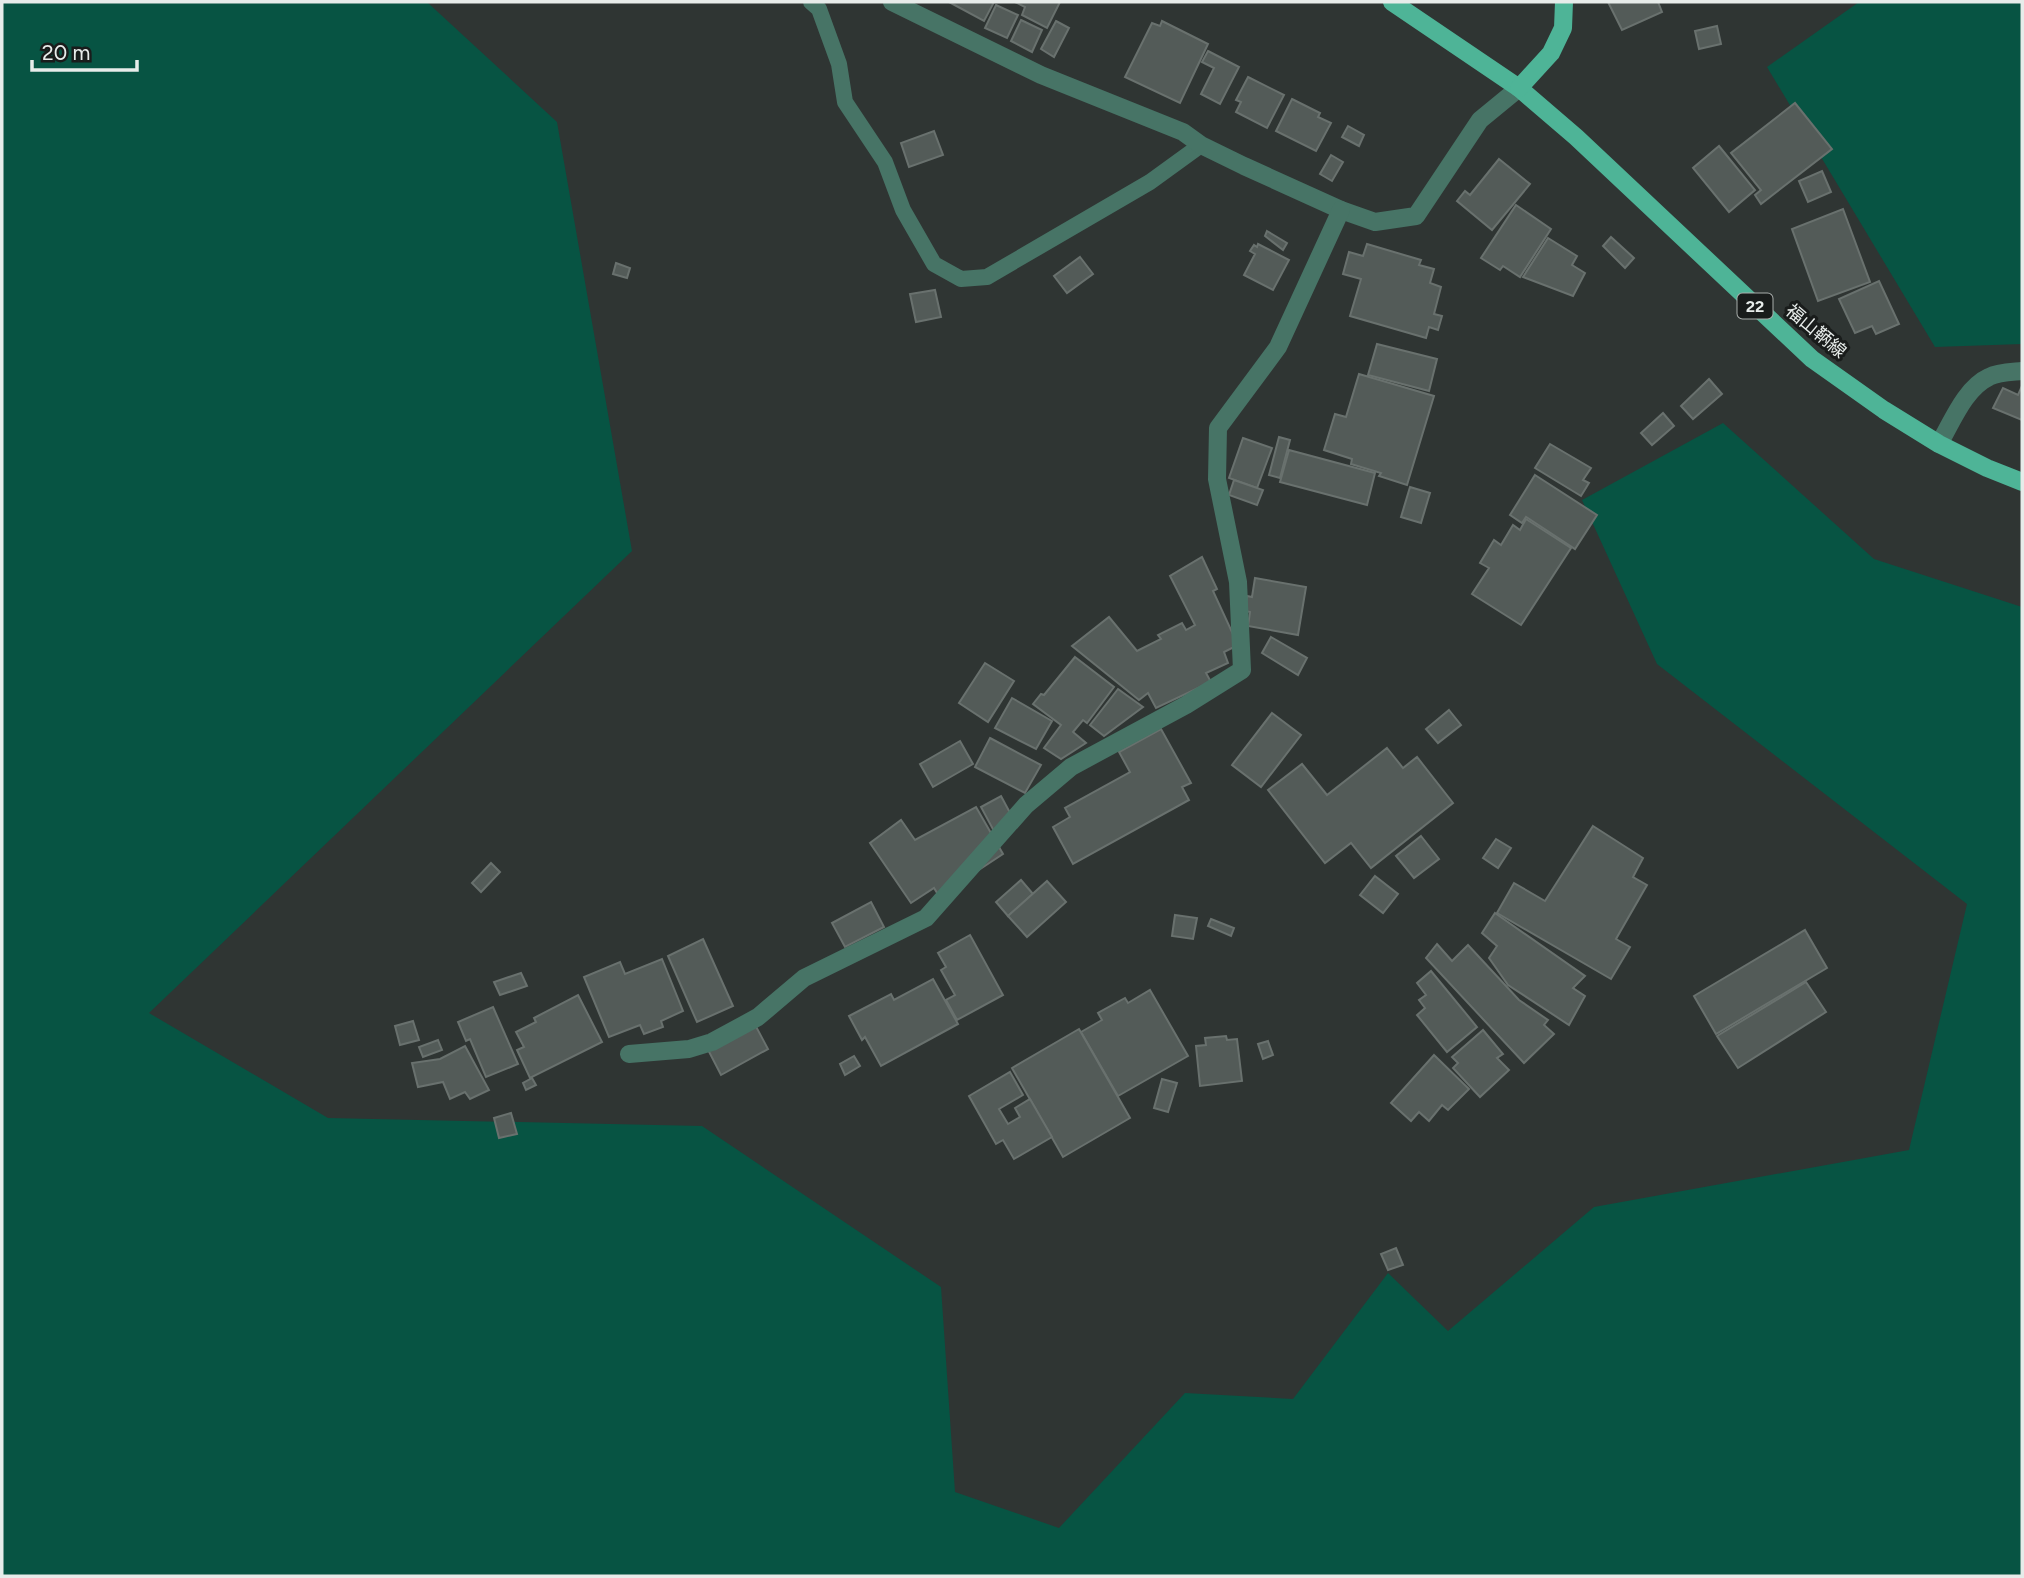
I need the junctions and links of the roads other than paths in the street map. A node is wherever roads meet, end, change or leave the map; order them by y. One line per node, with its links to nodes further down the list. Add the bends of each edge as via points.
1 (811, 2): 6 (lane, via 819,9 839,64 845,102 885,162 903,210 934,264 961,279 987,277 1150,182)
2 (892, 2): 6 (street, via 1041,75 1183,132)
3 (1392, 2): 5 (main road, 福山鞆線 / 22)
4 (1564, 2): 5 (main road, via 1563,28 1551,53)
5 (1519, 88): 7 (street, via 1480,120 1416,216 1375,222); 9 (main road, 福山鞆線 / 22, via 1812,359)
6 (1201, 145): 7 (street)
7 (1341, 210): 11 (street, via 1278,347 1218,428 1217,480 1238,582 1242,670 1071,766 1026,805 926,918 804,978 758,1017 712,1042 689,1049)
8 (2022, 371): 9 (street, via 1992,375 1980,382)
9 (1939, 444): 10 (main road, 福山鞆線 / 22)
10 (2022, 482)
11 (629, 1054)

